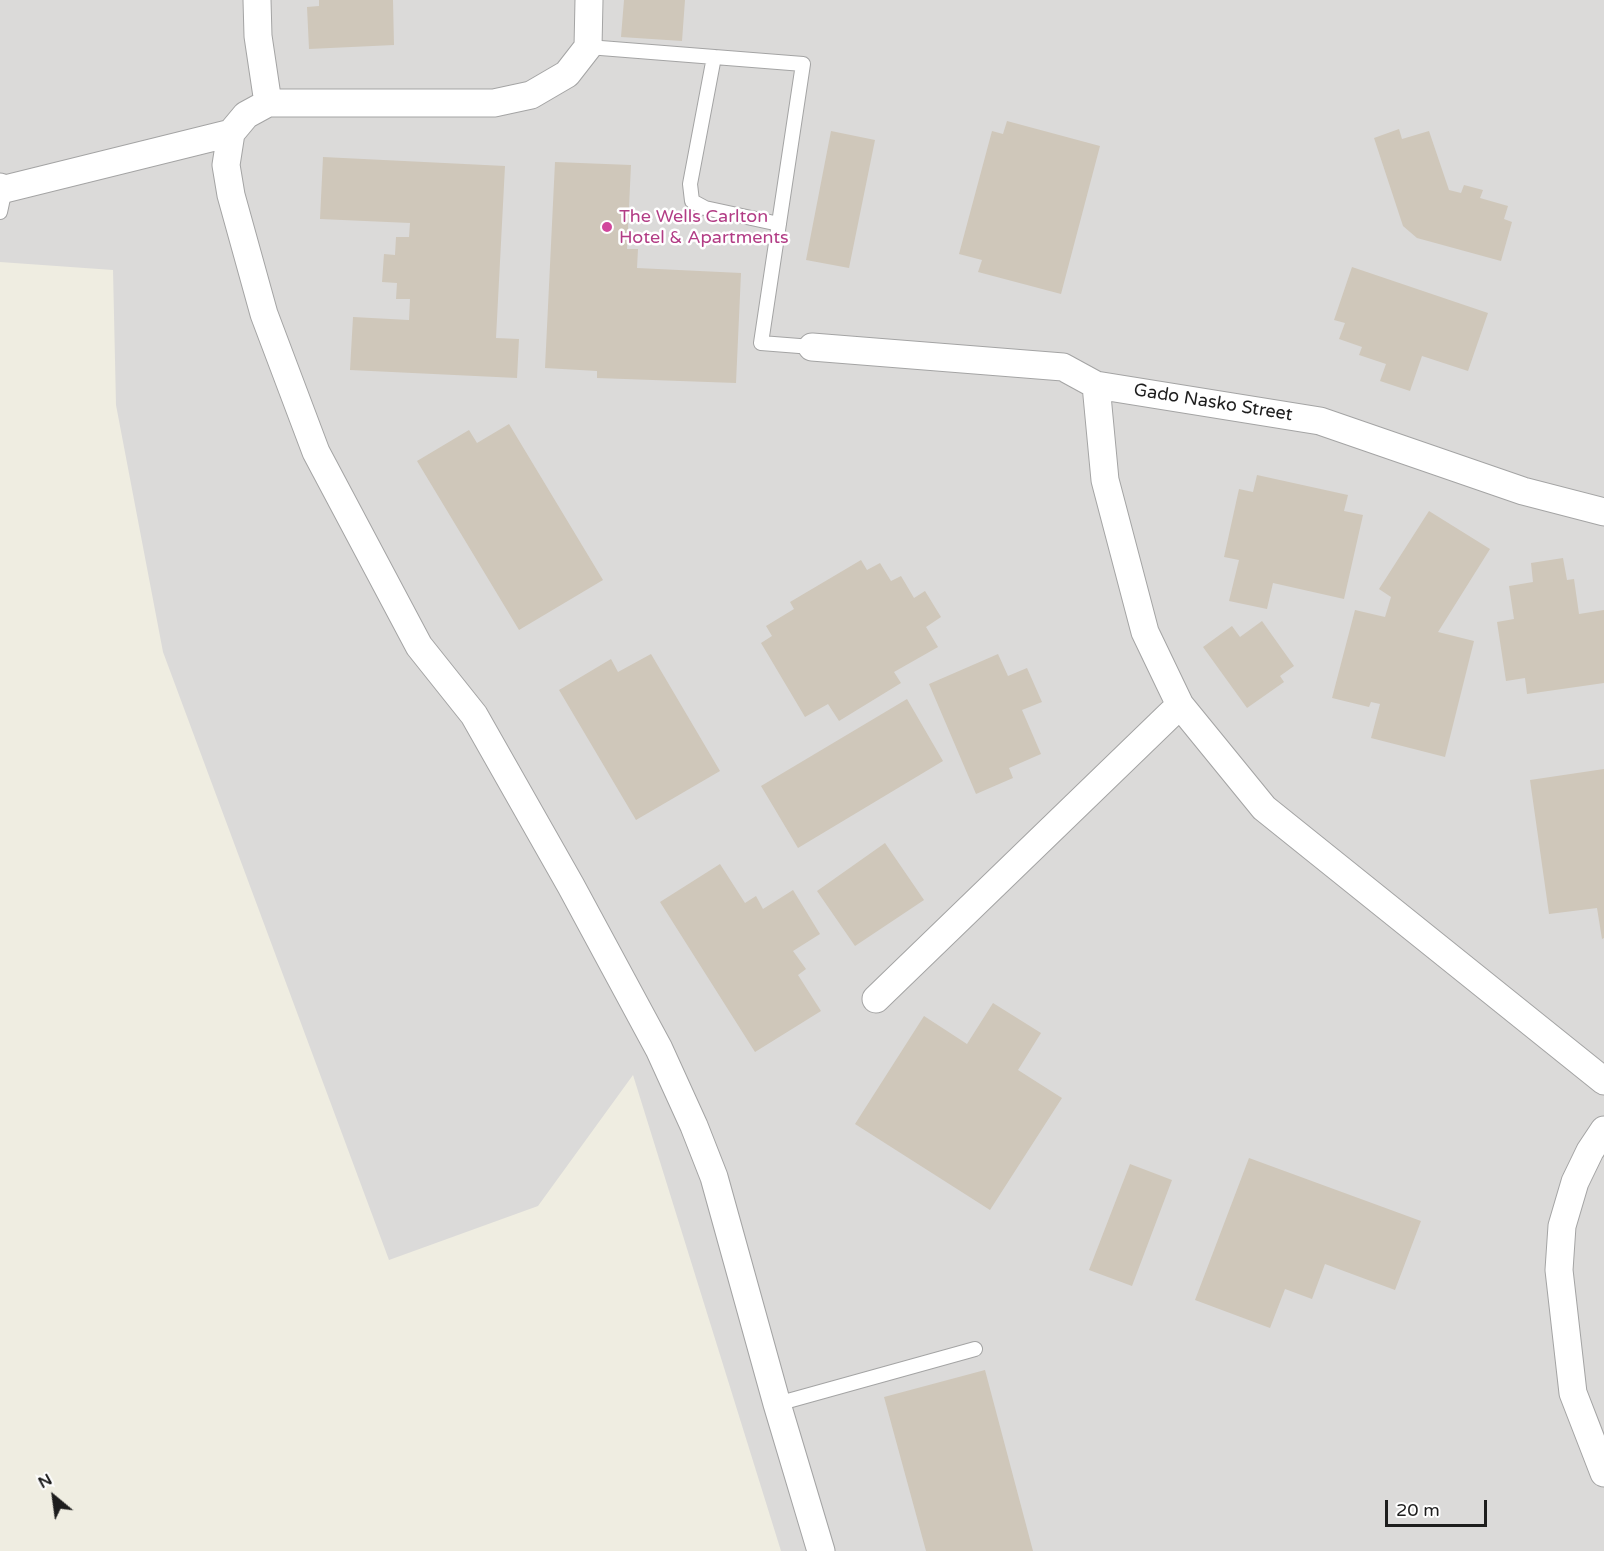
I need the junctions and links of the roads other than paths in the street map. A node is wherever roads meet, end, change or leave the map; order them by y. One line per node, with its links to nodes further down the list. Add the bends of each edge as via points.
1 (257, 0): 5 (street)
2 (589, 0): 3 (street)
3 (588, 47): 4 (lane); 5 (street, via 567,74 531,95 494,103)
4 (714, 57): 8 (lane, via 690,183 692,201 705,208); 8 (lane, via 803,64)
5 (268, 103): 6 (street, via 246,114)
6 (231, 134): 7 (street); 17 (street, via 226,165 231,195 264,314 316,452 419,646 474,715 659,1049 714,1177)
7 (2, 196)
8 (779, 224): 9 (lane, via 761,343)
9 (812, 347): 10 (street, Gado Nasko Street, via 1064,367)
10 (1096, 385): 11 (street, Gado Nasko Street, via 1320,421 1523,491); 12 (street, via 1105,480 1145,632)
11 (1604, 512)
12 (1180, 705): 13 (street); 14 (street, via 1264,808)
13 (876, 999)
14 (1604, 1081)
15 (1604, 1130): 18 (street, via 1575,1182 1562,1226 1559,1270 1573,1393)
16 (975, 1349): 17 (lane)
17 (777, 1404): 19 (street)
18 (1604, 1473)
19 (821, 1551)

